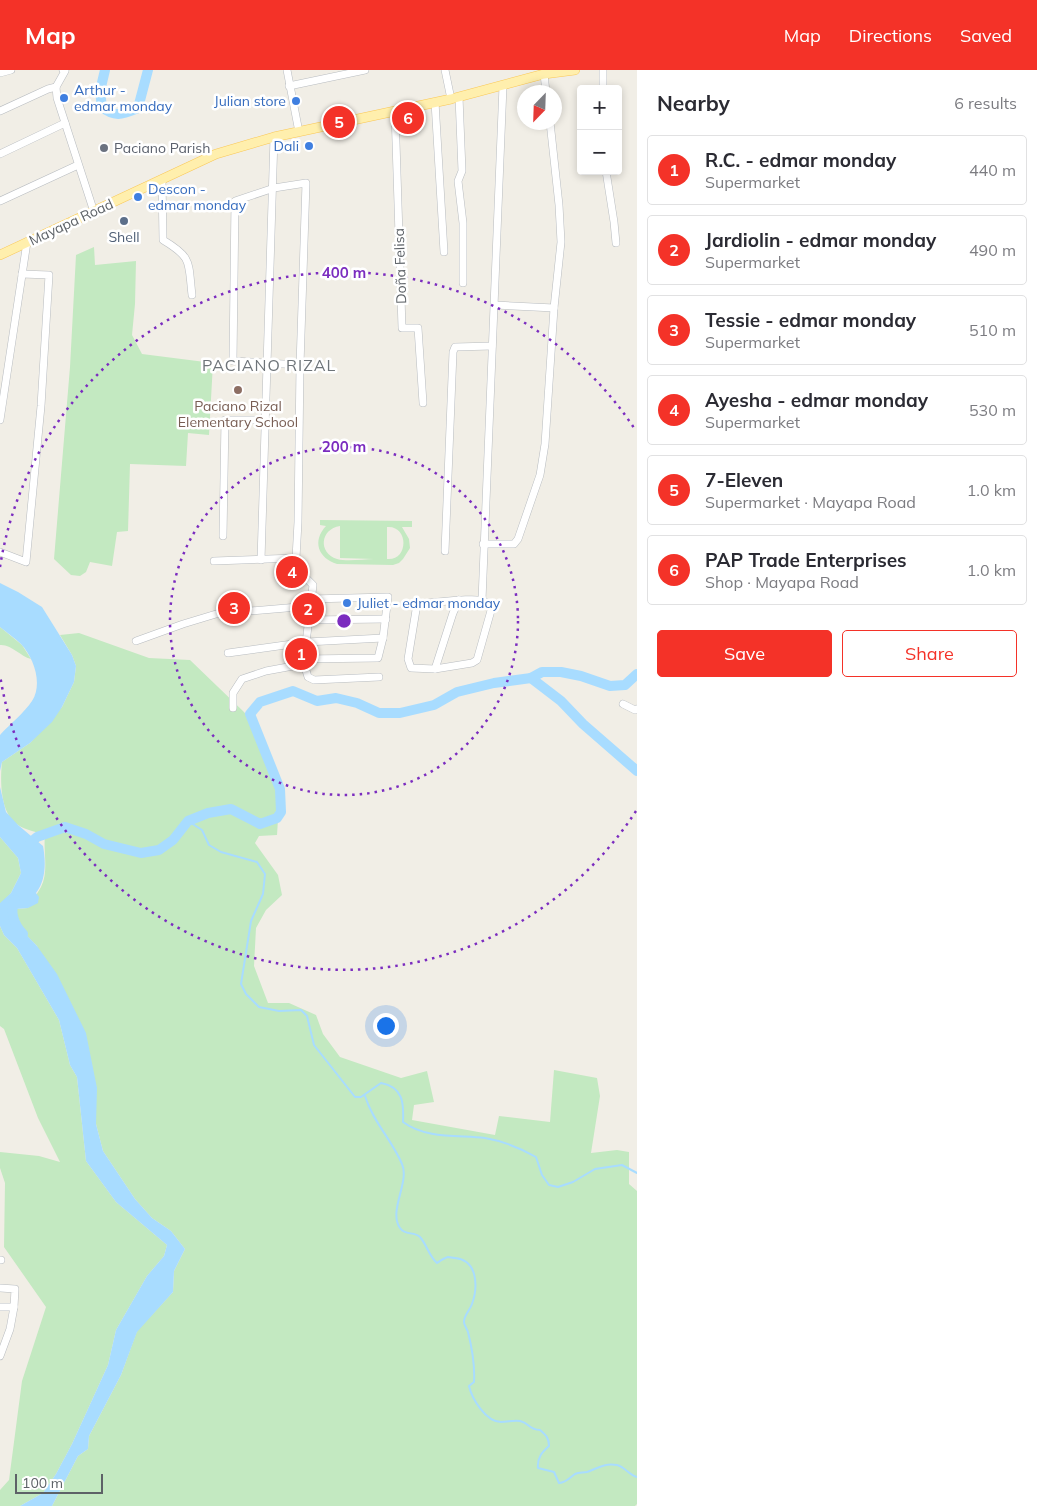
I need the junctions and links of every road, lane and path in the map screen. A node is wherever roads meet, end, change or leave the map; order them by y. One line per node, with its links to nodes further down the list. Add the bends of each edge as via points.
1 (11, 70): 8 (street)
2 (63, 70): 14 (street, via 65,72)
3 (287, 70): 12 (street)
4 (365, 70): 12 (street)
5 (445, 70): 15 (street)
6 (575, 70): 9 (main road, Mayapa Road)
7 (603, 70): 11 (street)
8 (0, 73)
9 (544, 74): 10 (street); 13 (main road, Mayapa Road)
10 (545, 85)
11 (603, 85)
12 (290, 86): 21 (street)
13 (503, 86): 15 (main road, Mayapa Road); 37 (street)
14 (56, 87): 17 (street); 19 (street)
15 (455, 98): 16 (main road, Mayapa Road); 35 (street, via 462,171 458,181 463,223)
16 (435, 102): 18 (main road, Mayapa Road); 32 (street)
17 (0, 110)
18 (395, 111): 21 (main road, Mayapa Road); 42 (street, Doña Felisa, via 402,328 418,328)
19 (65, 123): 23 (street); 24 (street)
20 (551, 130): 38 (street, via 561,242)
21 (299, 132): 22 (main road, Mayapa Road)
22 (274, 137): 26 (main road, Mayapa Road, via 216,154); 27 (street)
23 (0, 154)
24 (78, 165): 28 (street); 29 (street)
25 (607, 175): 31 (street)
26 (162, 179): 29 (main road, Mayapa Road); 36 (street, via 163,240 188,260)
27 (274, 188): 40 (street); 40 (street, via 236,201 233,362); 41 (street, via 306,183)
28 (0, 201)
29 (94, 212): 30 (main road, Mayapa Road)
30 (27, 242): 33 (main road, Mayapa Road); 34 (street)
31 (616, 243)
32 (444, 252)
33 (0, 255)
34 (22, 274): 43 (street); 48 (street, via 49,275 41,406 26,562)
35 (463, 282)
36 (192, 295)
37 (495, 305): 38 (street); 39 (street)
38 (554, 308): 46 (street, via 540,475 514,544)
39 (492, 346): 46 (street); 47 (street, via 455,347 453,352)
40 (268, 363): 41 (street); 44 (street)
41 (300, 365): 49 (street)
42 (423, 403)
43 (0, 420)
44 (266, 420): 45 (street, via 226,420); 50 (street)
45 (223, 536)
46 (483, 544): 53 (street)
47 (445, 551)
48 (0, 552)
49 (296, 558): 50 (street); 54 (street, via 298,570 313,585)
50 (261, 560): 51 (street)
51 (214, 561)
52 (459, 600): 53 (street); 62 (street); 62 (street, via 417,604 408,659 411,668)
53 (482, 600): 62 (street, via 492,608 477,660)
54 (311, 603): 55 (street, via 388,597); 56 (street); 58 (street, via 216,614)
55 (386, 619): 56 (street); 57 (street)
56 (309, 620): 59 (street)
57 (383, 638): 59 (street); 61 (street, via 378,658)
58 (136, 641)
59 (307, 642): 60 (street); 61 (street)
60 (228, 653)
61 (304, 661): 63 (street, via 308,677 314,680); 65 (street, via 242,679 233,693)
62 (435, 668)
63 (379, 677)
64 (623, 704): 66 (street)
65 (233, 708)
66 (637, 710)
67 (0, 1288): 69 (street, via 15,1288)
68 (0, 1307): 69 (street)
69 (14, 1307): 71 (street)
70 (0, 1329): 71 (street)
71 (10, 1329): 72 (street)
72 (1, 1351)

